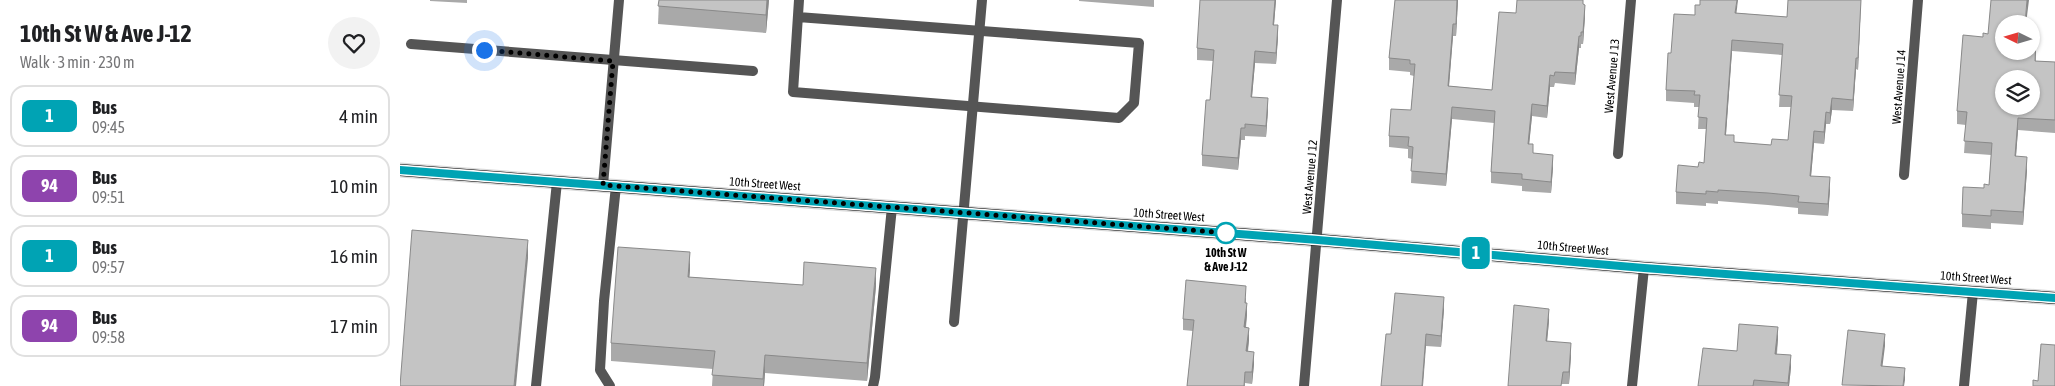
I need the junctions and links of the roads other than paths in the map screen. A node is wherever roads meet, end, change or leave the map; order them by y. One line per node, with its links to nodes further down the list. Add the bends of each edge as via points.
1 (618, 0): 10 (street)
2 (799, 0): 7 (street)
3 (982, 0): 8 (street)
4 (1337, 0): 20 (street, West Avenue J 12)
5 (1631, 0): 13 (street, West Avenue J 13)
6 (1918, 0): 15 (street, West Avenue J 14)
7 (798, 17): 8 (street); 12 (street, via 793,92)
8 (979, 32): 12 (street); 12 (street, via 1139,43 1134,104 1119,118)
9 (411, 44): 10 (street)
10 (613, 61): 11 (street); 17 (street)
11 (753, 72)
12 (972, 105): 19 (street)
13 (1618, 154)
14 (400, 170): 16 (main road, 10th Street West)
15 (1904, 175)
16 (557, 182): 17 (main road, 10th Street West); 26 (street)
17 (609, 186): 18 (main road, 10th Street West); 25 (street, via 600,347 600,370)
18 (892, 207): 19 (main road, 10th Street West); 29 (street)
19 (963, 212): 20 (main road, 10th Street West); 24 (street)
20 (1318, 240): 21 (main road, 10th Street West); 30 (street, West Avenue J 12)
21 (1644, 268): 22 (main road, 10th Street West); 31 (street)
22 (1973, 292): 23 (main road, 10th Street West); 32 (street)
23 (2055, 298)
24 (954, 322)
25 (603, 374): 27 (street); 28 (street)
26 (536, 386)
27 (600, 386)
28 (610, 386)
29 (873, 386)
30 (1304, 386)
31 (1632, 386)
32 (1964, 386)

